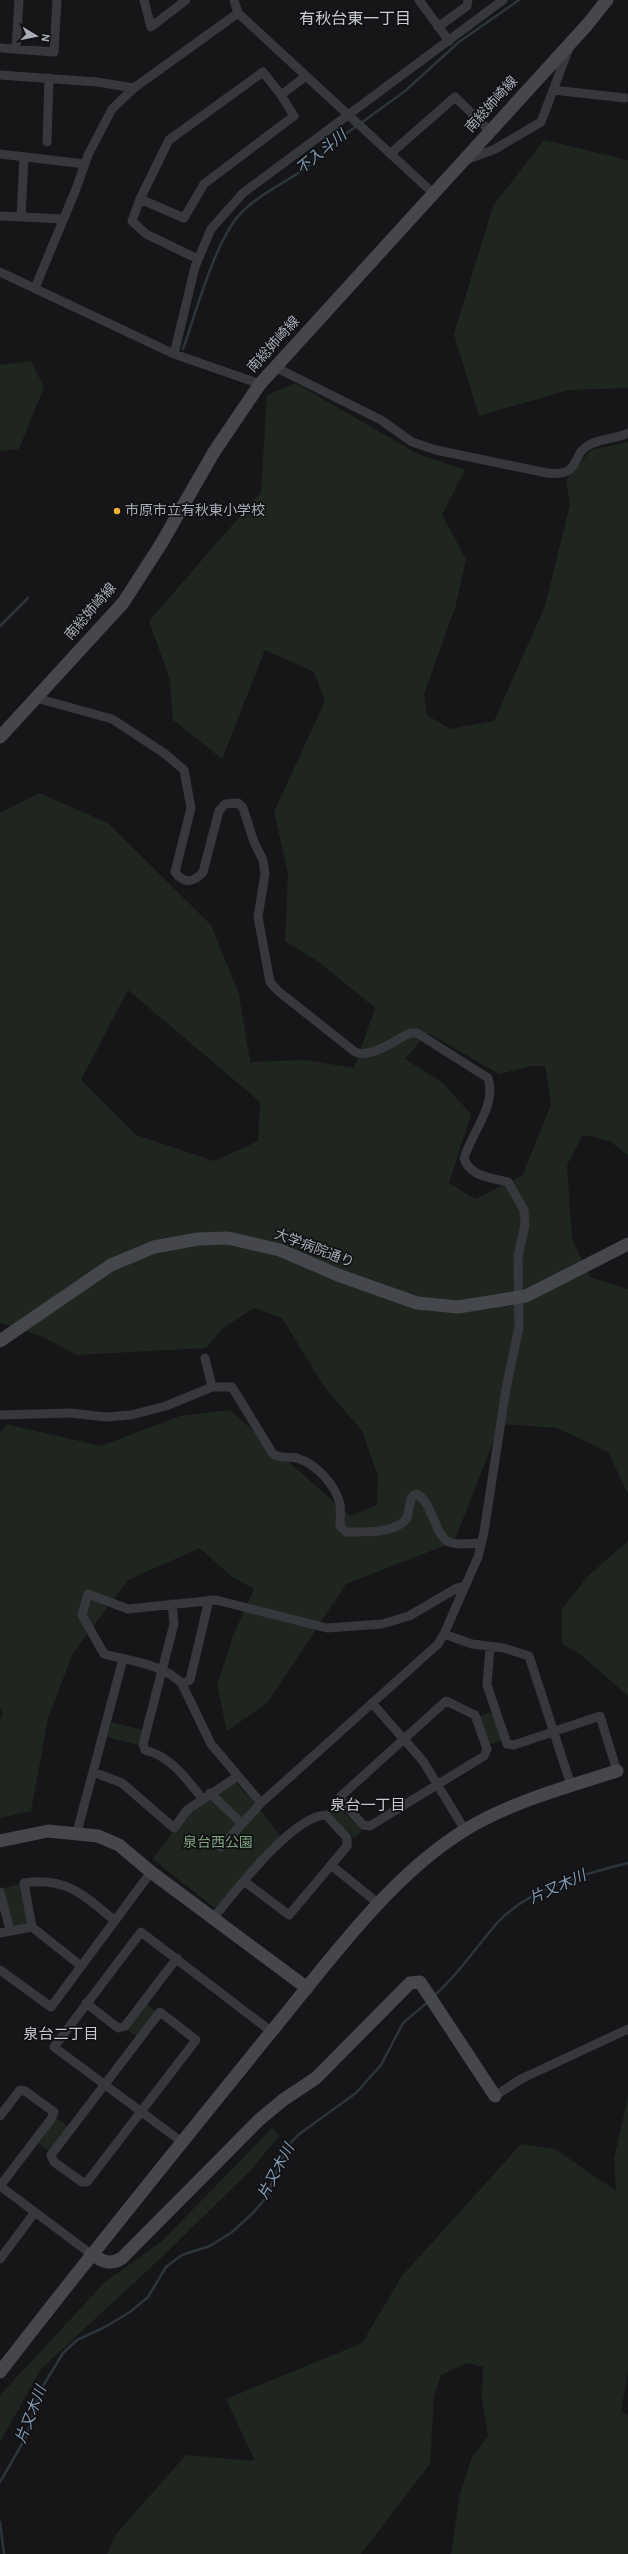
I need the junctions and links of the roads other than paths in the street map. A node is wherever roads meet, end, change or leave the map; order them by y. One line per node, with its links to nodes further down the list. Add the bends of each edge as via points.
1 (19, 0): 15 (street)
2 (57, 0): 15 (street, via 54,52)
3 (144, 0): 4 (street, via 151,27)
4 (186, 0)
5 (234, 0): 10 (street)
6 (468, 0): 11 (street, via 467,6)
7 (503, 0): 12 (street)
8 (606, 0): 13 (street, 南総姉崎線)
9 (422, 1): 11 (street)
10 (238, 13): 17 (street); 19 (street)
11 (438, 27): 12 (street)
12 (448, 41): 23 (street)
13 (572, 41): 20 (street); 24 (street, 南総姉崎線)
14 (0, 48): 15 (street)
15 (16, 49)
16 (0, 75): 18 (street)
17 (306, 76): 21 (street); 23 (street)
18 (49, 78): 19 (street); 25 (street)
19 (134, 88): 30 (street, via 112,109)
20 (553, 90): 22 (street); 29 (street, via 541,122 495,149)
21 (281, 95): 32 (street, via 264,72 169,140); 32 (street, via 294,116 204,184 184,218)
22 (625, 98)
23 (347, 114): 27 (street); 36 (street, via 243,193 211,229)
24 (490, 131): 27 (street, via 454,97); 29 (street, 南総姉崎線)
25 (47, 142)
26 (0, 154): 28 (street)
27 (390, 154): 31 (street)
28 (24, 157): 30 (street); 34 (street)
29 (462, 161): 31 (street, 南総姉崎線)
30 (85, 164): 35 (street)
31 (433, 193): 40 (street, 南総姉崎線)
32 (140, 199): 36 (street, via 132,221 146,234)
33 (0, 216): 34 (street)
34 (21, 217): 35 (street)
35 (64, 219): 38 (street)
36 (198, 259): 39 (street)
37 (0, 272): 38 (street)
38 (36, 288): 39 (street)
39 (174, 354): 41 (street)
40 (275, 367): 41 (street, 南総姉崎線); 42 (street, via 381,420 412,442 436,450 547,473 561,475 574,465 587,446 602,439)
41 (260, 384): 43 (street, 南総姉崎線, via 214,452 161,544 123,603)
42 (628, 433)
43 (36, 698): 44 (street, 南総姉崎線); 50 (street, via 112,719 158,749 184,770 191,808 175,872 179,879 193,880 203,872 219,811 229,804 238,803 243,808 263,860 265,874 258,917 270,982 278,991 341,1042 362,1055 410,1033 417,1033 488,1078 491,1087 488,1104 464,1158 466,1166 475,1172 508,1182 524,1210 525,1225 518,1256 519,1327 506,1389)
44 (0, 737)
45 (628, 1244): 46 (street, 大学病院通り, via 526,1296 458,1307 417,1303 338,1275 280,1250 228,1238 198,1240 154,1247 110,1265)
46 (0, 1341)
47 (205, 1358): 48 (street)
48 (212, 1387): 49 (street, via 166,1406 131,1415); 50 (street, via 232,1387 273,1454 277,1457 299,1459 319,1471 333,1488 340,1504 340,1526 346,1532 382,1530 398,1525 407,1518 411,1498 416,1494 423,1499 445,1540 455,1544)
49 (0, 1415)
50 (481, 1543): 51 (street)
51 (465, 1586): 52 (street, via 408,1616 382,1624 336,1628 316,1626); 54 (street)
52 (209, 1600): 53 (street); 58 (street, via 190,1680)
53 (172, 1604): 56 (street, via 128,1609 88,1594 82,1615 104,1654); 57 (street, via 174,1624)
54 (444, 1634): 55 (street, via 472,1644); 59 (street, via 438,1644)
55 (490, 1647): 60 (street, via 504,1648 529,1656); 60 (street, via 487,1685 507,1744 514,1745)
56 (123, 1659): 57 (street); 63 (street)
57 (163, 1670): 58 (street); 67 (street, via 143,1744 145,1750 157,1753 170,1761)
58 (182, 1684): 64 (street, via 204,1734)
59 (372, 1704): 61 (street); 68 (street)
60 (553, 1731): 62 (street, via 600,1716); 66 (street)
61 (404, 1738): 65 (street); 65 (street, via 446,1701 475,1715 487,1750 484,1756); 65 (street, via 341,1796 342,1801 363,1825 370,1826)
62 (617, 1771): 66 (street)
63 (92, 1772): 67 (street, via 122,1783 174,1828 187,1810); 71 (street)
64 (238, 1776): 67 (street); 68 (street)
65 (438, 1784): 70 (street)
66 (571, 1785): 70 (street, via 512,1807)
67 (206, 1796): 69 (street)
68 (261, 1803): 69 (street)
69 (242, 1824): 73 (street)
70 (465, 1830): 78 (street, via 406,1876)
71 (77, 1832): 72 (street, via 48,1831); 75 (street, via 98,1836 119,1845)
72 (0, 1841)
73 (221, 1847)
74 (331, 1865): 76 (street, via 289,1915); 76 (street, via 347,1846 347,1838 326,1815 318,1815 287,1836); 78 (street)
75 (151, 1872): 79 (street); 80 (street)
76 (244, 1881): 79 (street)
77 (0, 1892): 82 (street)
78 (379, 1904): 87 (street)
79 (214, 1917): 87 (street)
80 (115, 1921): 81 (street, via 82,1893 69,1886 49,1881 34,1882 24,1883); 85 (street)
81 (32, 1927): 82 (street); 85 (street)
82 (10, 1930): 83 (street)
83 (0, 1933)
84 (177, 1958): 88 (street, via 124,2026 118,2028); 88 (street, via 141,1932); 90 (street)
85 (81, 1966): 86 (street, via 51,2007)
86 (0, 1970)
87 (307, 1988): 90 (street)
88 (86, 2003): 91 (street, via 54,2047)
89 (628, 2029): 92 (street, via 521,2079)
90 (272, 2032): 95 (street)
91 (105, 2085): 93 (street); 93 (street, via 51,2156 54,2162 82,2182 87,2182); 93 (street, via 160,2012 196,2040)
92 (496, 2096): 98 (street, via 420,1982 410,1983 316,2078 259,2120 122,2258 108,2263)
93 (142, 2112): 95 (street)
94 (0, 2116): 96 (street, via 20,2090 54,2112)
95 (182, 2142): 98 (street)
96 (0, 2186): 97 (street)
97 (35, 2212): 98 (street); 99 (street)
98 (91, 2254): 100 (street)
99 (0, 2259)
100 (0, 2372)

